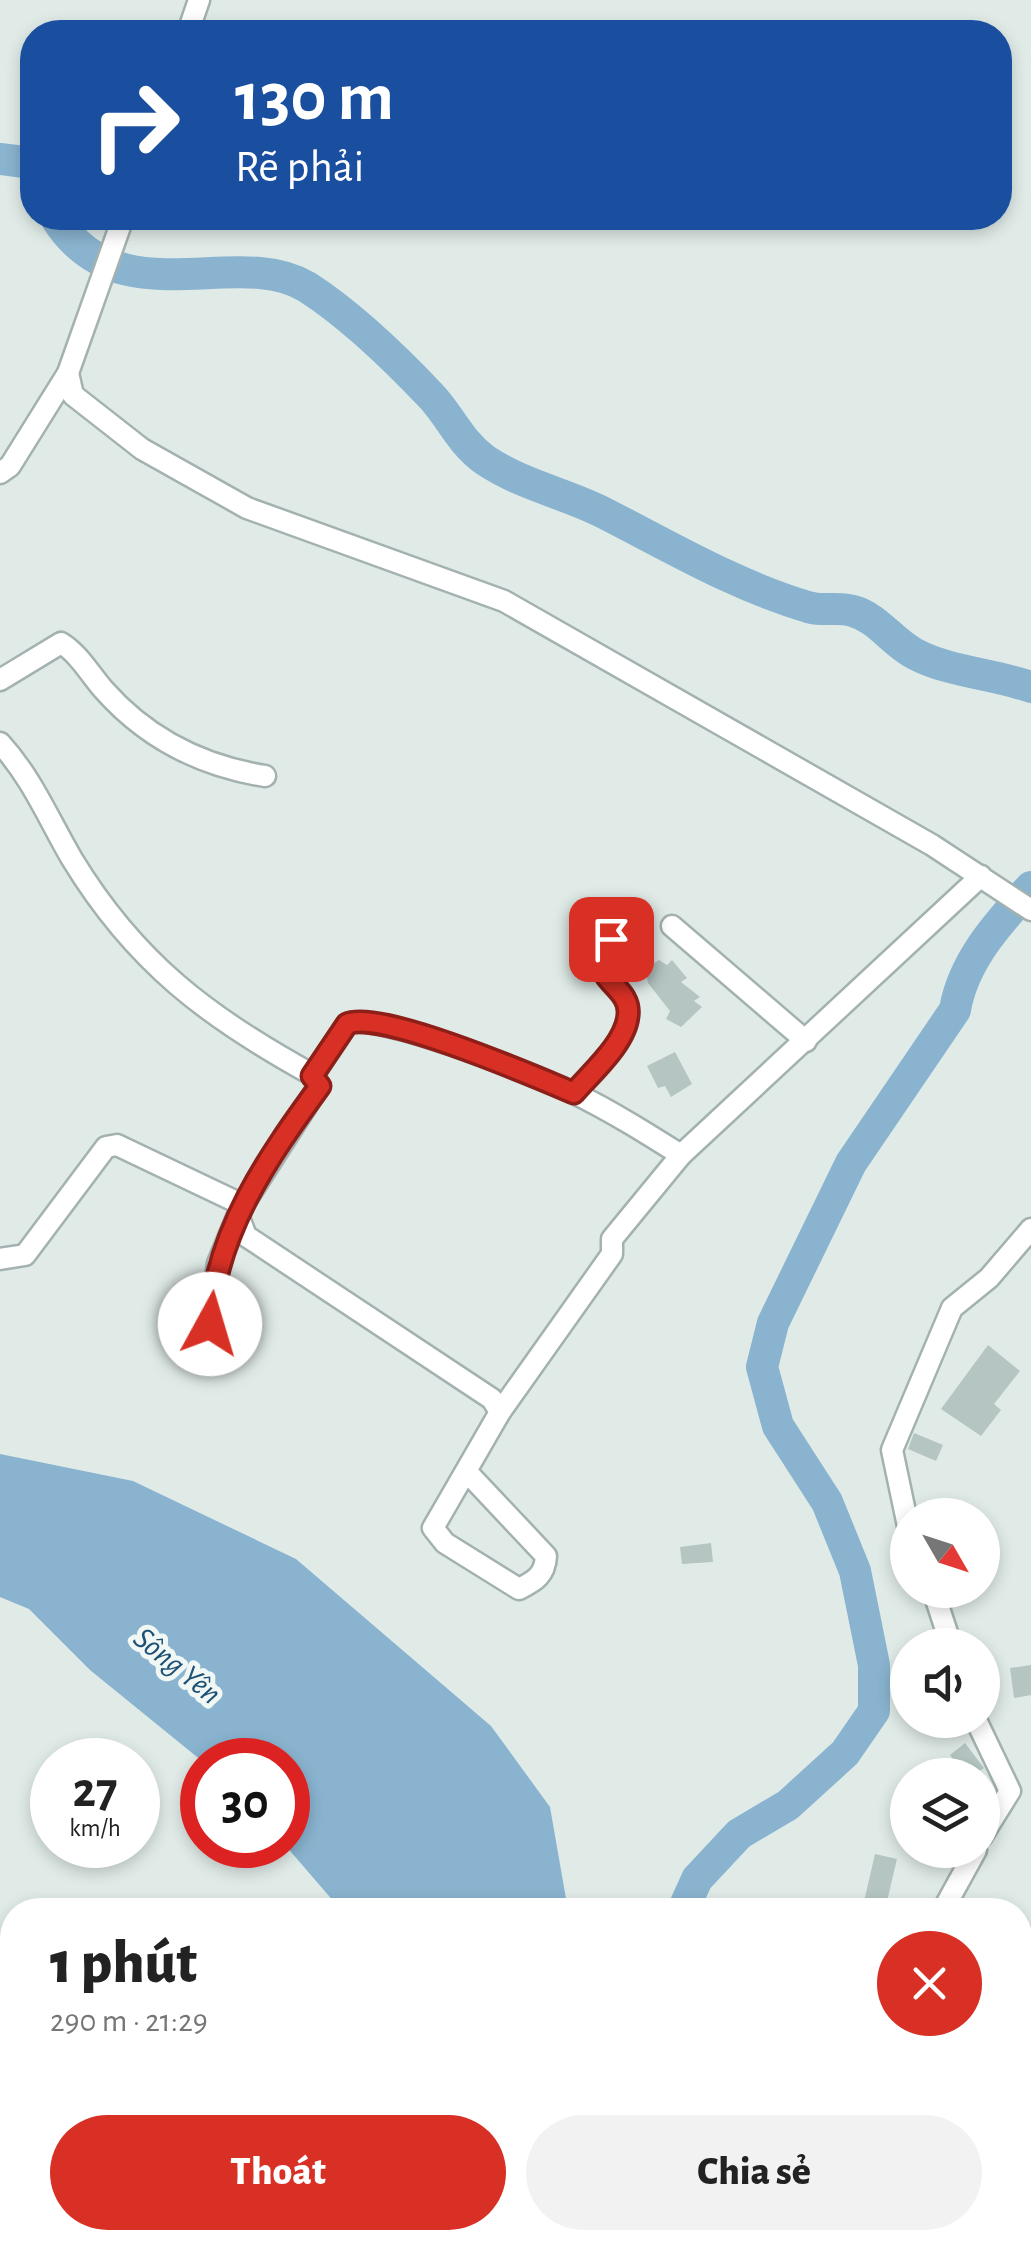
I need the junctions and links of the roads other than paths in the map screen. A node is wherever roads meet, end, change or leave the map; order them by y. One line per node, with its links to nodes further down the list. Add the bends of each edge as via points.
1 (118, 230): 2 (street)
2 (68, 372): 3 (street); 7 (street, via 74,395 142,449 230,498 504,601)
3 (0, 473)
4 (0, 680): 6 (street, via 61,643 157,736 206,763)
5 (0, 743): 12 (street, via 27,773 72,860 140,953 233,1032)
6 (265, 776)
7 (988, 881): 8 (street); 11 (street)
8 (1030, 909)
9 (672, 926): 11 (street)
10 (611, 939): 13 (street, via 601,967 625,1000 628,1017)
11 (806, 1041): 14 (street)
12 (312, 1076): 13 (street, via 347,1024 363,1020); 15 (street, via 320,1086)
13 (574, 1093): 14 (street)
14 (681, 1155): 19 (street, via 612,1240 612,1254)
15 (240, 1210): 17 (street, via 116,1145 106,1147 24,1255); 18 (street, via 218,1263); 19 (street, via 246,1236 492,1399)
16 (1031, 1228): 21 (street, via 989,1278 952,1308 892,1450)
17 (0, 1258)
18 (210, 1324)
19 (500, 1412): 20 (street)
20 (466, 1472): 20 (street, via 433,1528 519,1590 535,1582 546,1569 546,1556)
21 (902, 1498)
22 (1000, 1770): 23 (street, via 1010,1791)
23 (1000, 1807)
24 (966, 1868): 25 (street)
25 (950, 1898)

